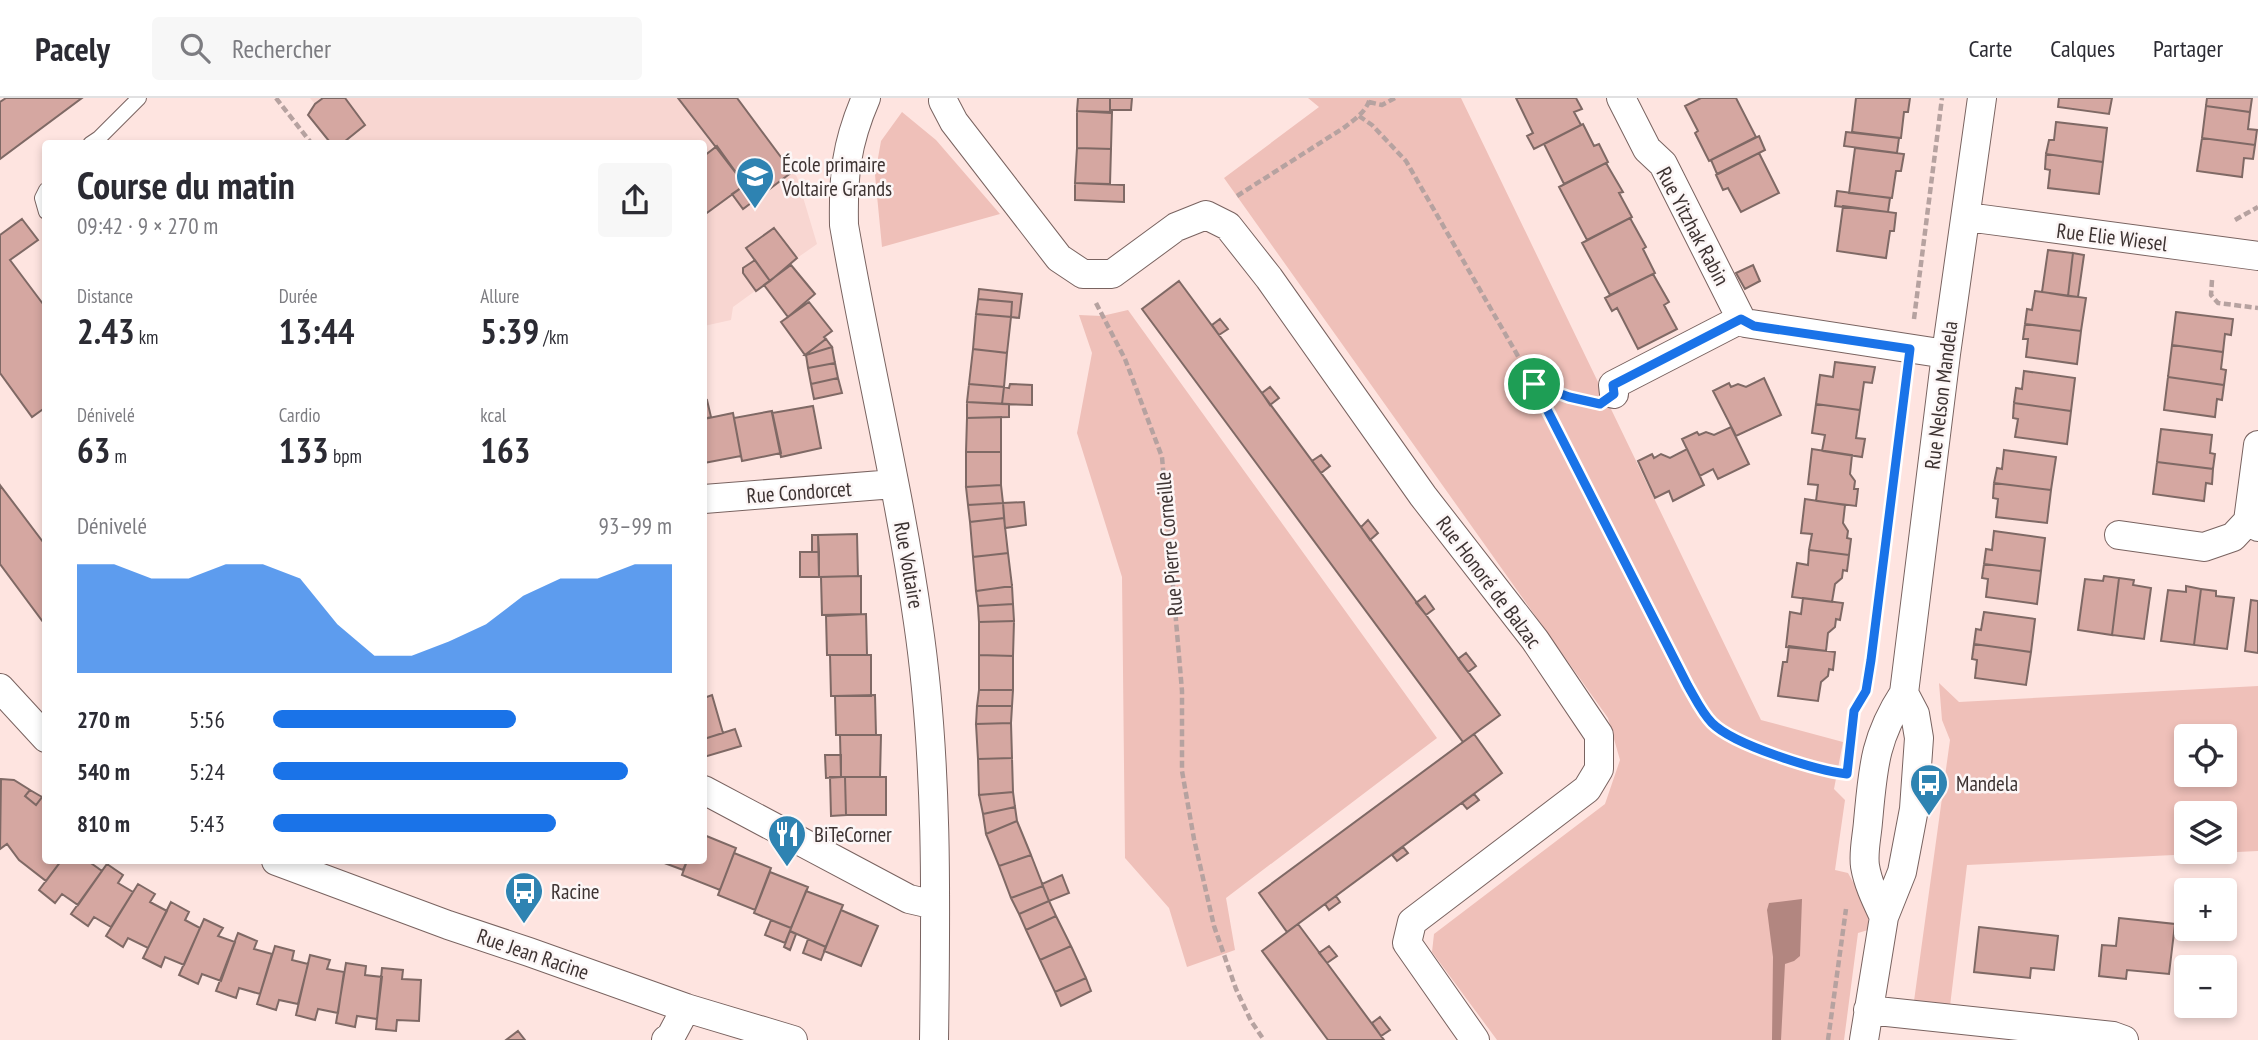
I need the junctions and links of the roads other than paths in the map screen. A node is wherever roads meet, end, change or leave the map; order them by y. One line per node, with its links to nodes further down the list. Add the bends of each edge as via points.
1 (139, 98): 6 (lane)
2 (866, 98): 13 (street, Rue Voltaire, via 843,177 844,225)
3 (1621, 98): 9 (street, Rue Yitzhak Rabin, via 1647,149 1663,164)
4 (1982, 98): 7 (street, Rue Nelson Mandela)
5 (942, 99): 29 (street, Rue Honoré de Balzac, via 954,122 1059,258 1083,274 1112,274 1177,228 1206,215 1228,226 1423,496 1535,640 1600,735 1600,769 1587,789 1412,922 1407,943)
6 (96, 140)
7 (1967, 217): 8 (street, Rue Elie Wiesel); 10 (street, Rue Nelson Mandela)
8 (2258, 256)
9 (1741, 319): 10 (street, via 1754,326); 11 (street, via 1613,385)
10 (1947, 354): 18 (street, Rue Nelson Mandela)
11 (1614, 394)
12 (2258, 444): 15 (street)
13 (894, 484): 14 (street, Rue Condorcet); 22 (street, Rue Voltaire, via 919,624 931,762)
14 (707, 499)
15 (2253, 524): 16 (street, via 2204,547)
16 (2119, 535)
17 (0, 689): 19 (street)
18 (1904, 693): 23 (street, Rue Nelson Mandela, via 1915,714 1919,738 1914,809 1902,872); 23 (street, Rue Nelson Mandela, via 1877,744 1864,863)
19 (42, 734)
20 (707, 792): 22 (street, via 909,899)
21 (284, 864): 24 (street, Rue Jean Racine)
22 (935, 905): 28 (street, Rue Voltaire)
23 (1884, 916): 25 (street, Rue Nelson Mandela)
24 (686, 1008): 26 (street); 27 (street, Rue Jean Racine)
25 (1868, 1010): 30 (street, Rue Nelson Mandela); 31 (street)
26 (666, 1040)
27 (793, 1040)
28 (934, 1040)
29 (1475, 1040)
30 (1864, 1040)
31 (2124, 1040)

